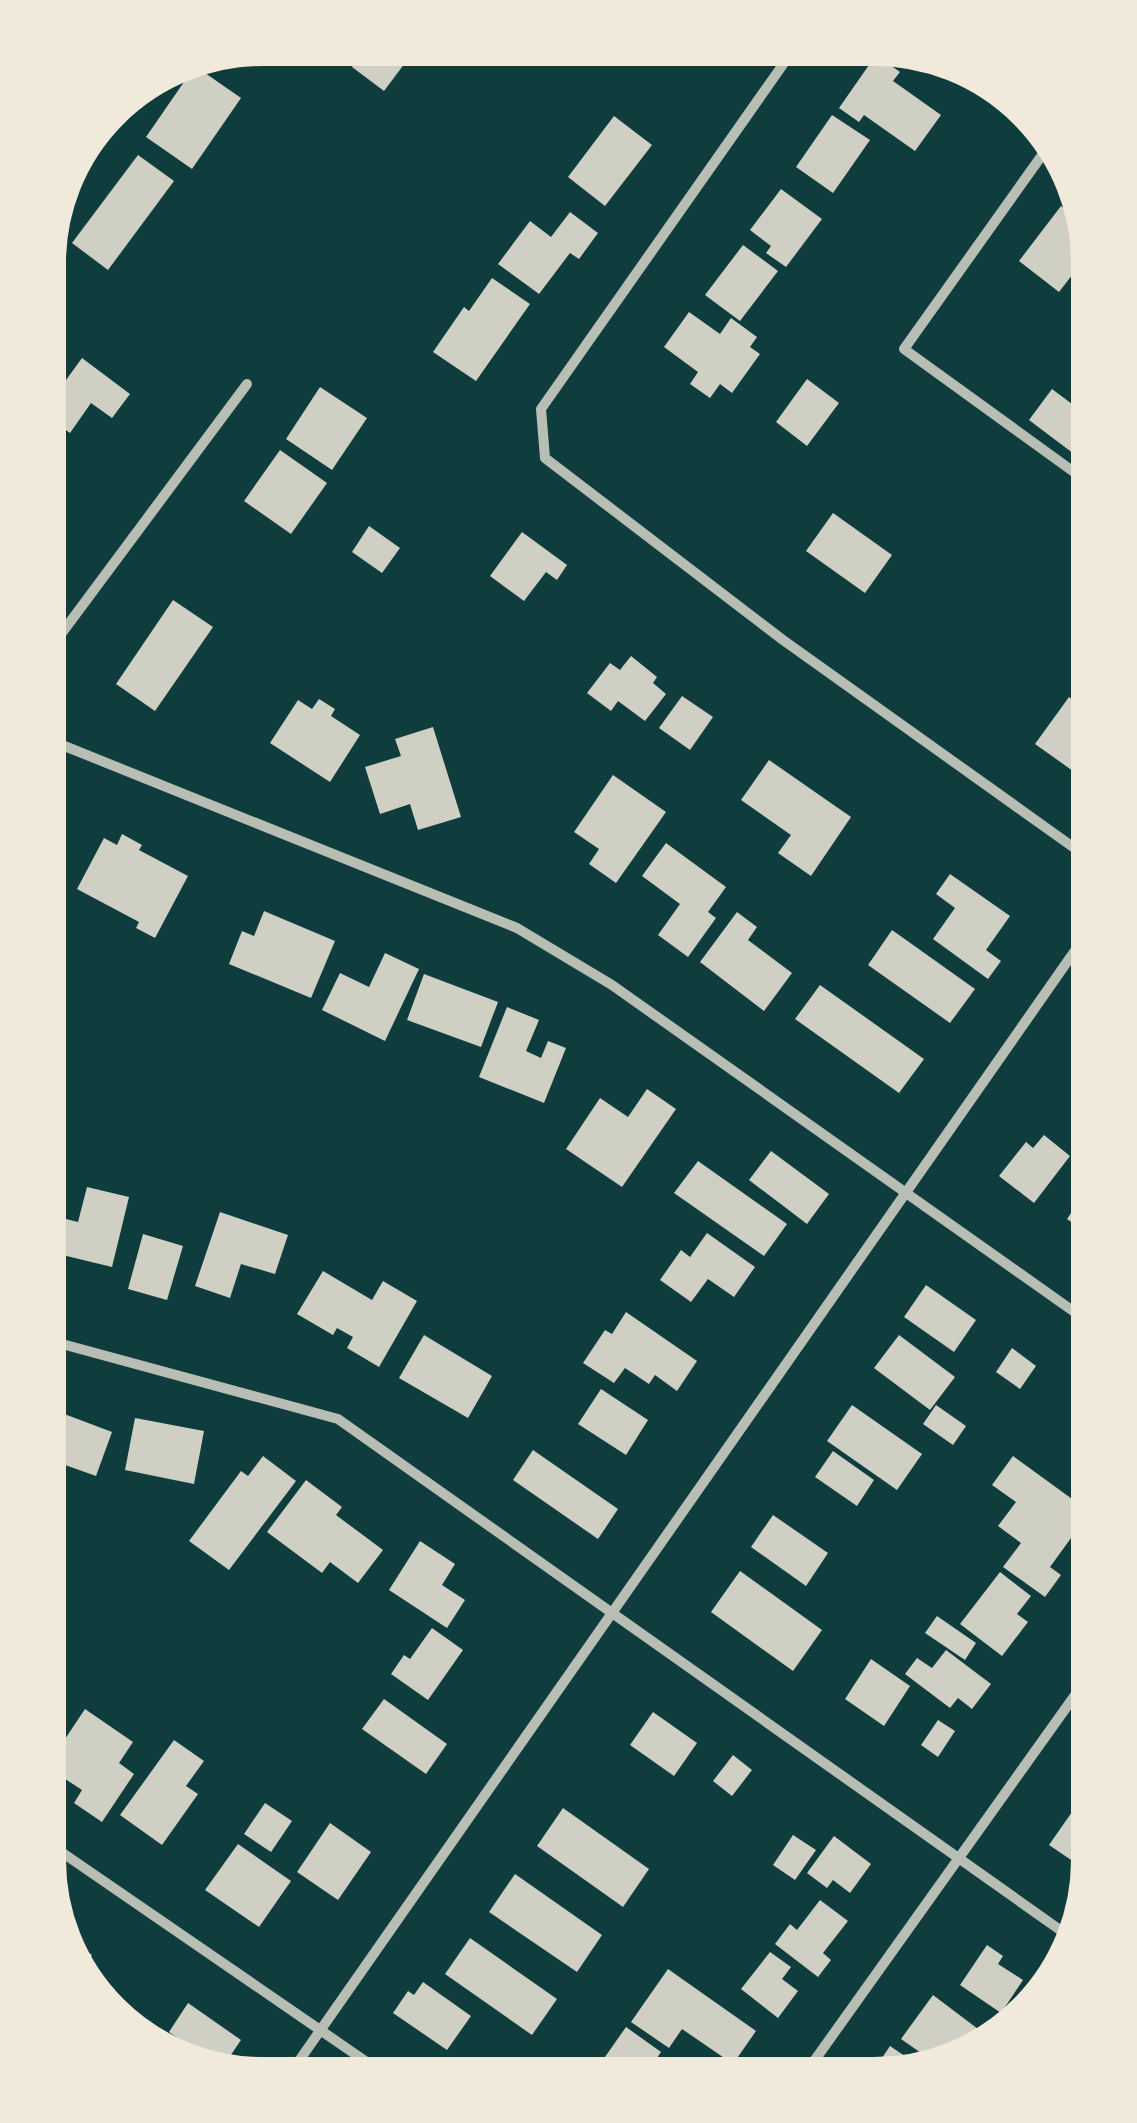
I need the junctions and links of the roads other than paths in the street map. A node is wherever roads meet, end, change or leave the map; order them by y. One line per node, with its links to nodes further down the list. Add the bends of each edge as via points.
1 (786, 60): 7 (street, via 541,409 545,458 783,640)
2 (1044, 152): 4 (street, via 904,348)
3 (247, 384): 5 (street)
4 (1077, 474)
5 (60, 636)
6 (60, 744): 9 (street, via 517,928 612,985)
7 (1077, 850)
8 (1077, 948): 9 (street)
9 (909, 1194): 10 (street); 12 (street)
10 (1077, 1314)
11 (60, 1343): 12 (street, via 338,1418)
12 (612, 1614): 15 (street); 17 (street)
13 (1077, 1693): 15 (street)
14 (60, 1851): 17 (street)
15 (962, 1858): 16 (street); 20 (street)
16 (1063, 1931)
17 (322, 2028): 18 (street); 19 (street)
18 (298, 2063)
19 (369, 2063)
20 (813, 2063)

